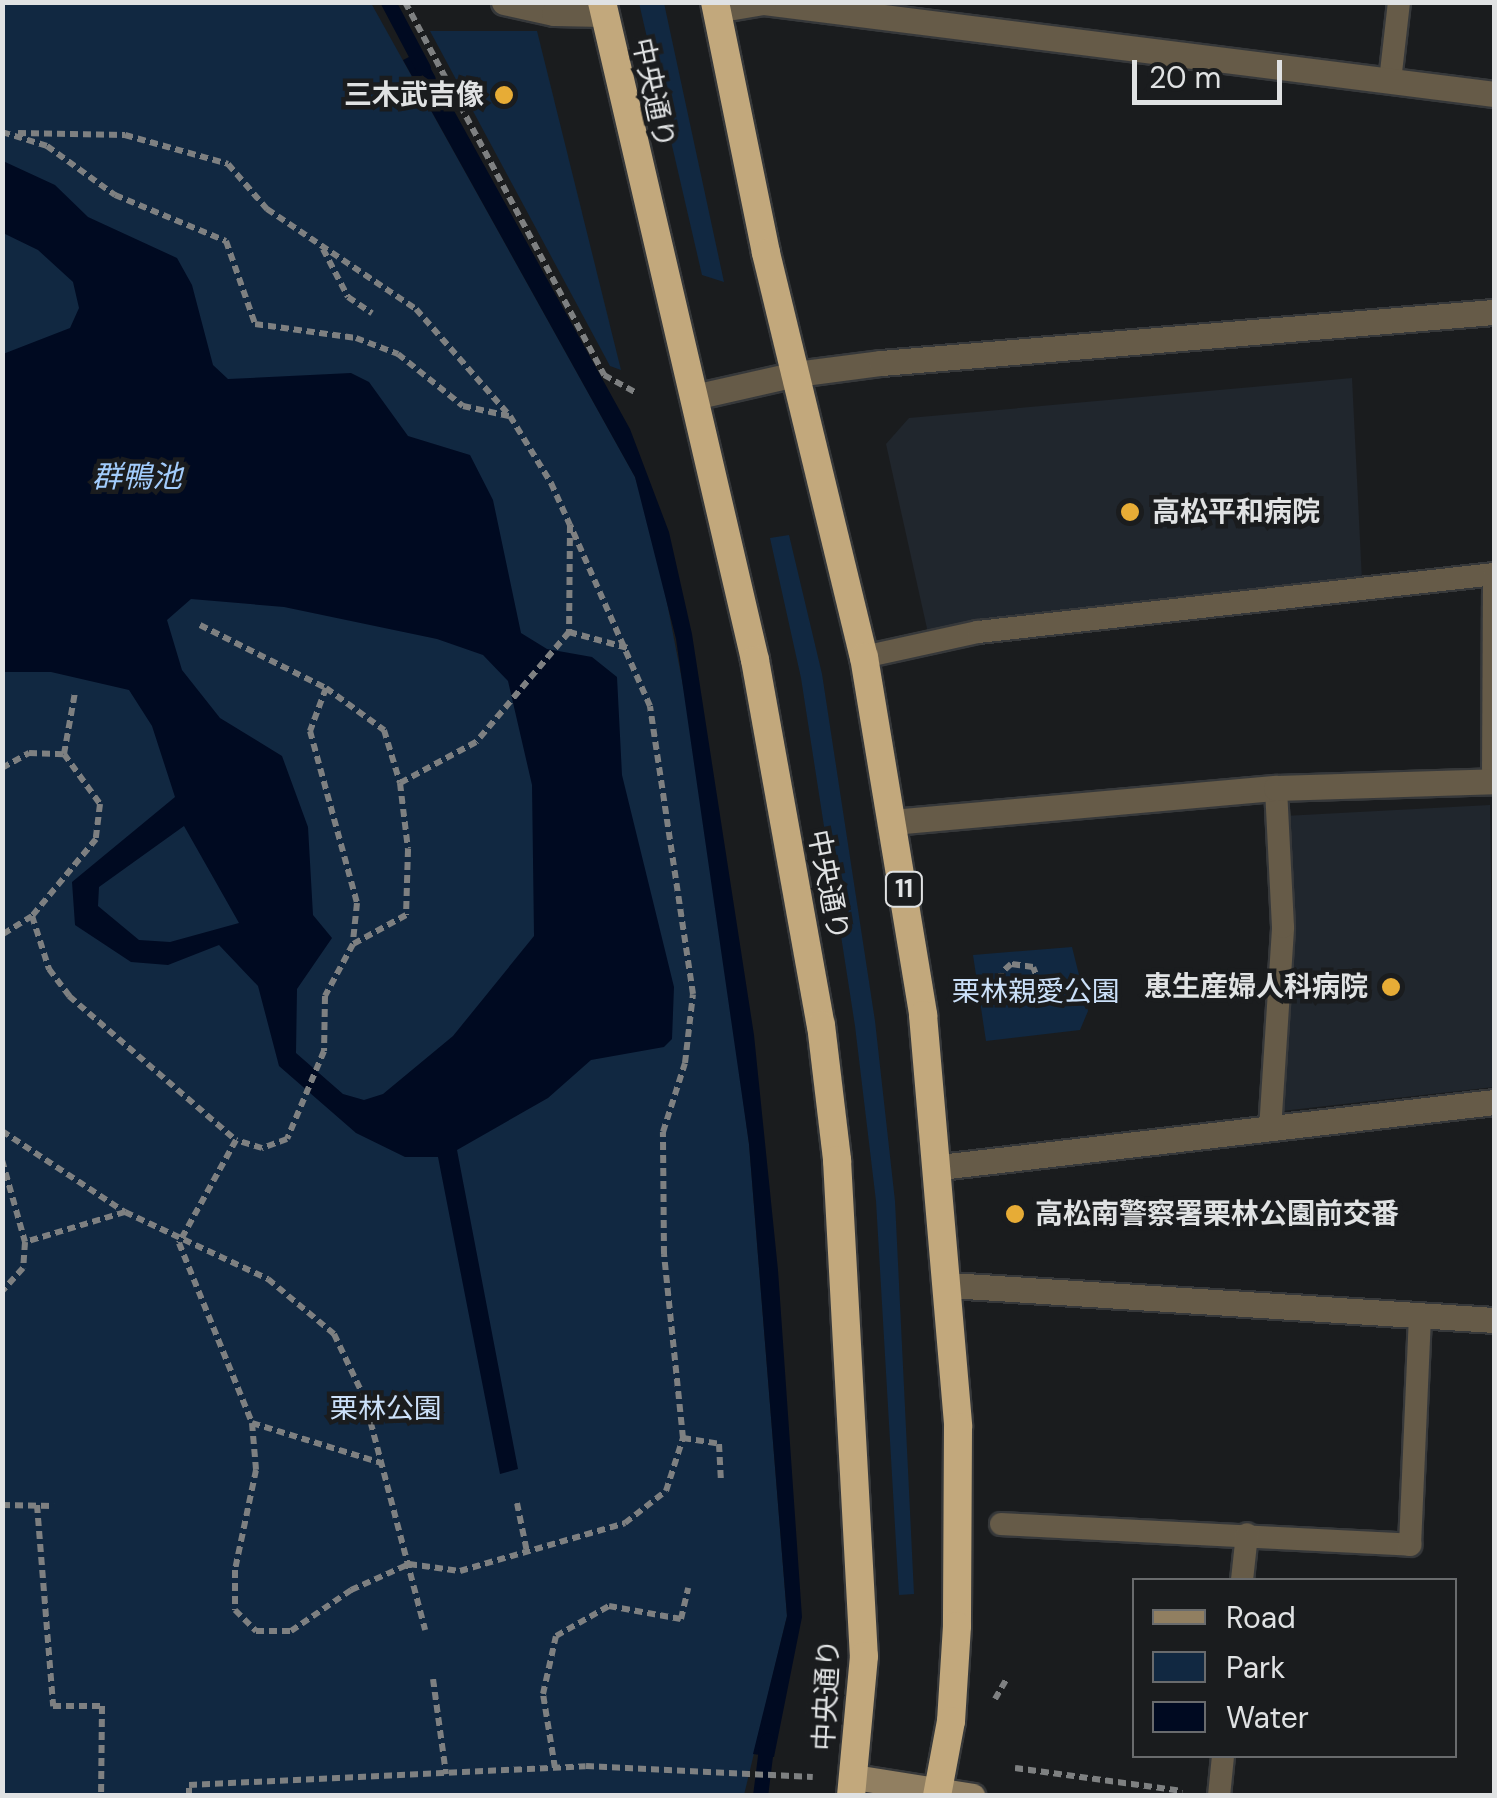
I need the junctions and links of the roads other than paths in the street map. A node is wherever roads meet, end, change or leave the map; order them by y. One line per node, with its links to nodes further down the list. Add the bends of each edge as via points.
1 (504, 2): 5 (street, via 554,14)
2 (764, 2): 4 (street); 6 (street)
3 (1399, 2): 6 (lane)
4 (716, 6): 9 (highway, 11)
5 (603, 8): 10 (highway, 中央通り)
6 (1390, 81): 7 (street)
7 (1494, 94)
8 (1494, 312): 9 (street)
9 (796, 374): 10 (street); 12 (highway, 11)
10 (694, 397): 26 (highway, 中央通り, via 755,660 821,1024 838,1160 864,1656)
11 (1494, 574): 12 (lane, via 978,632); 13 (lane)
12 (864, 657): 15 (highway, 11)
13 (1494, 780): 14 (street)
14 (1276, 788): 15 (street); 17 (lane, via 1283,927)
15 (892, 822): 18 (highway, 11)
16 (1494, 1102): 17 (street)
17 (1270, 1130): 18 (street)
18 (940, 1166): 19 (highway, 11)
19 (950, 1286): 20 (street); 27 (highway, 11, via 958,1427 957,1626)
20 (1420, 1316): 21 (street); 23 (lane, via 1410,1545)
21 (1494, 1320)
22 (1002, 1524): 23 (lane)
23 (1248, 1534): 24 (lane)
24 (1242, 1578)
25 (1223, 1758): 29 (lane)
26 (852, 1786): 27 (main road)
27 (938, 1794): 28 (main road)
28 (972, 1796)
29 (1218, 1796)

